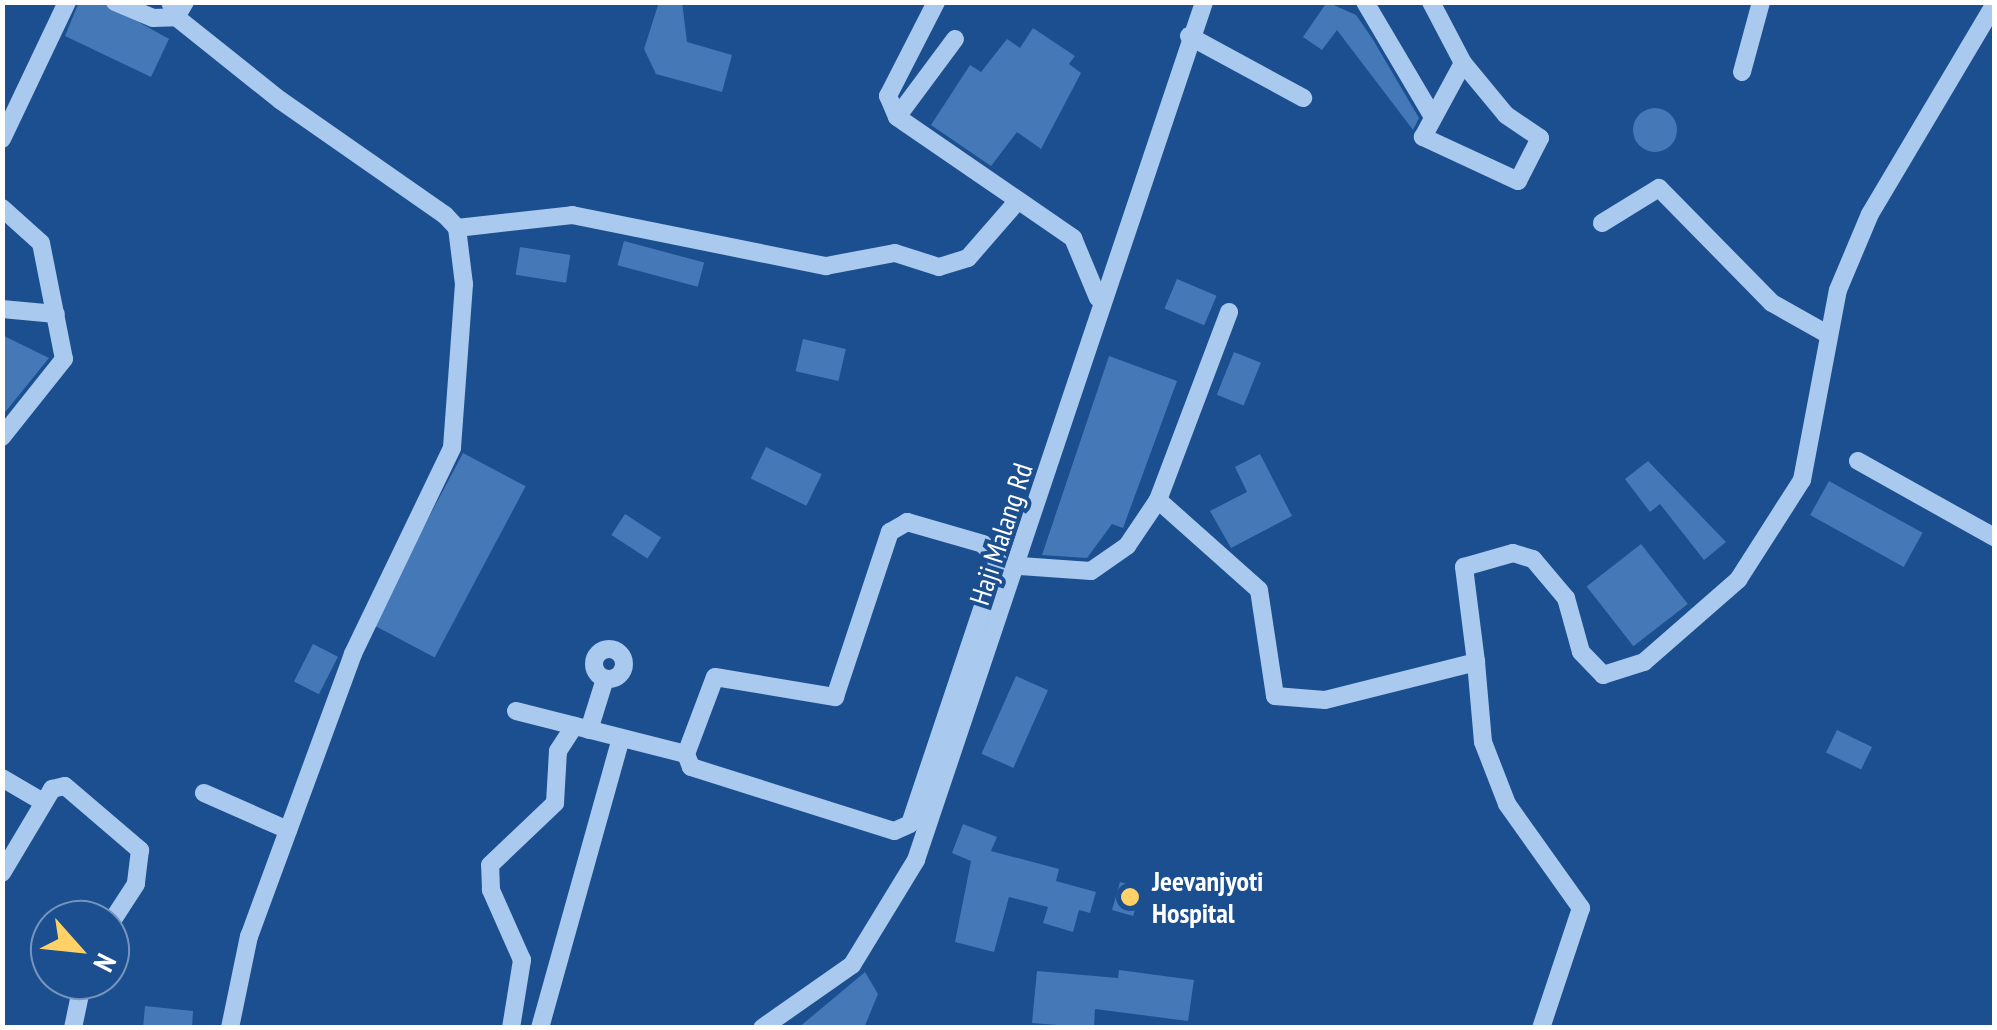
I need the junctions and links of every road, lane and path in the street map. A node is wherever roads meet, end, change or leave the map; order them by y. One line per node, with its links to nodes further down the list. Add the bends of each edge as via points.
1 (66, 2): 17 (street)
2 (115, 2): 9 (street, via 146,18)
3 (936, 2): 15 (street, via 888,96)
4 (1204, 2): 10 (street, Haji Malang Rd)
5 (1365, 2): 16 (street)
6 (1431, 2): 12 (street)
7 (1761, 2): 13 (street)
8 (1994, 5): 26 (street, via 1870,214)
9 (177, 7): 21 (street)
10 (1189, 36): 14 (street); 22 (street, Haji Malang Rd)
11 (955, 38): 15 (street)
12 (1463, 63): 16 (street); 16 (street, via 1506,115 1540,138 1522,177 1511,181 1427,140)
13 (1742, 72)
14 (1302, 98)
15 (896, 117): 18 (street)
16 (1433, 117)
17 (2, 139)
18 (1014, 205): 21 (street, via 968,258 939,267 895,252 826,266 572,215); 22 (street, via 1073,238)
19 (2, 208): 25 (street, via 36,233)
20 (1602, 224): 26 (street, via 1658,188 1772,303)
21 (457, 228): 41 (street, via 464,284 452,448 380,589)
22 (1098, 298): 31 (street, Haji Malang Rd)
23 (2, 309): 25 (street)
24 (1229, 312): 29 (street)
25 (56, 314): 27 (street, via 60,370)
26 (1827, 334): 32 (street, via 1802,480 1738,580 1644,662 1603,675 1580,652 1566,598 1533,559 1513,553 1464,567)
27 (2, 437)
28 (1858, 461): 30 (street)
29 (1158, 500): 31 (street, via 1127,546 1091,571); 32 (street, via 1260,590 1275,696 1326,700)
30 (1994, 536)
31 (1020, 566): 49 (street, Haji Malang Rd, via 916,860 852,965)
32 (1476, 662): 50 (street, via 1482,742 1507,804 1581,908)
33 (605, 679): 35 (street)
34 (516, 711): 35 (street)
35 (582, 728): 36 (street); 47 (street, via 558,751 556,803 490,865 490,890 522,960)
36 (621, 738): 37 (street); 48 (street)
37 (686, 754): 37 (street, via 697,771 906,828 996,551 894,524 835,697 715,677)
38 (2, 778): 40 (street)
39 (204, 793): 41 (street)
40 (43, 802): 42 (street); 43 (street, via 65,786 140,850 136,884)
41 (288, 830): 46 (street, via 249,936)
42 (2, 872)
43 (126, 900)
44 (79, 1000): 45 (street)
45 (73, 1028)
46 (230, 1028)
47 (511, 1028)
48 (540, 1028)
49 (762, 1028)
50 (1542, 1028)

